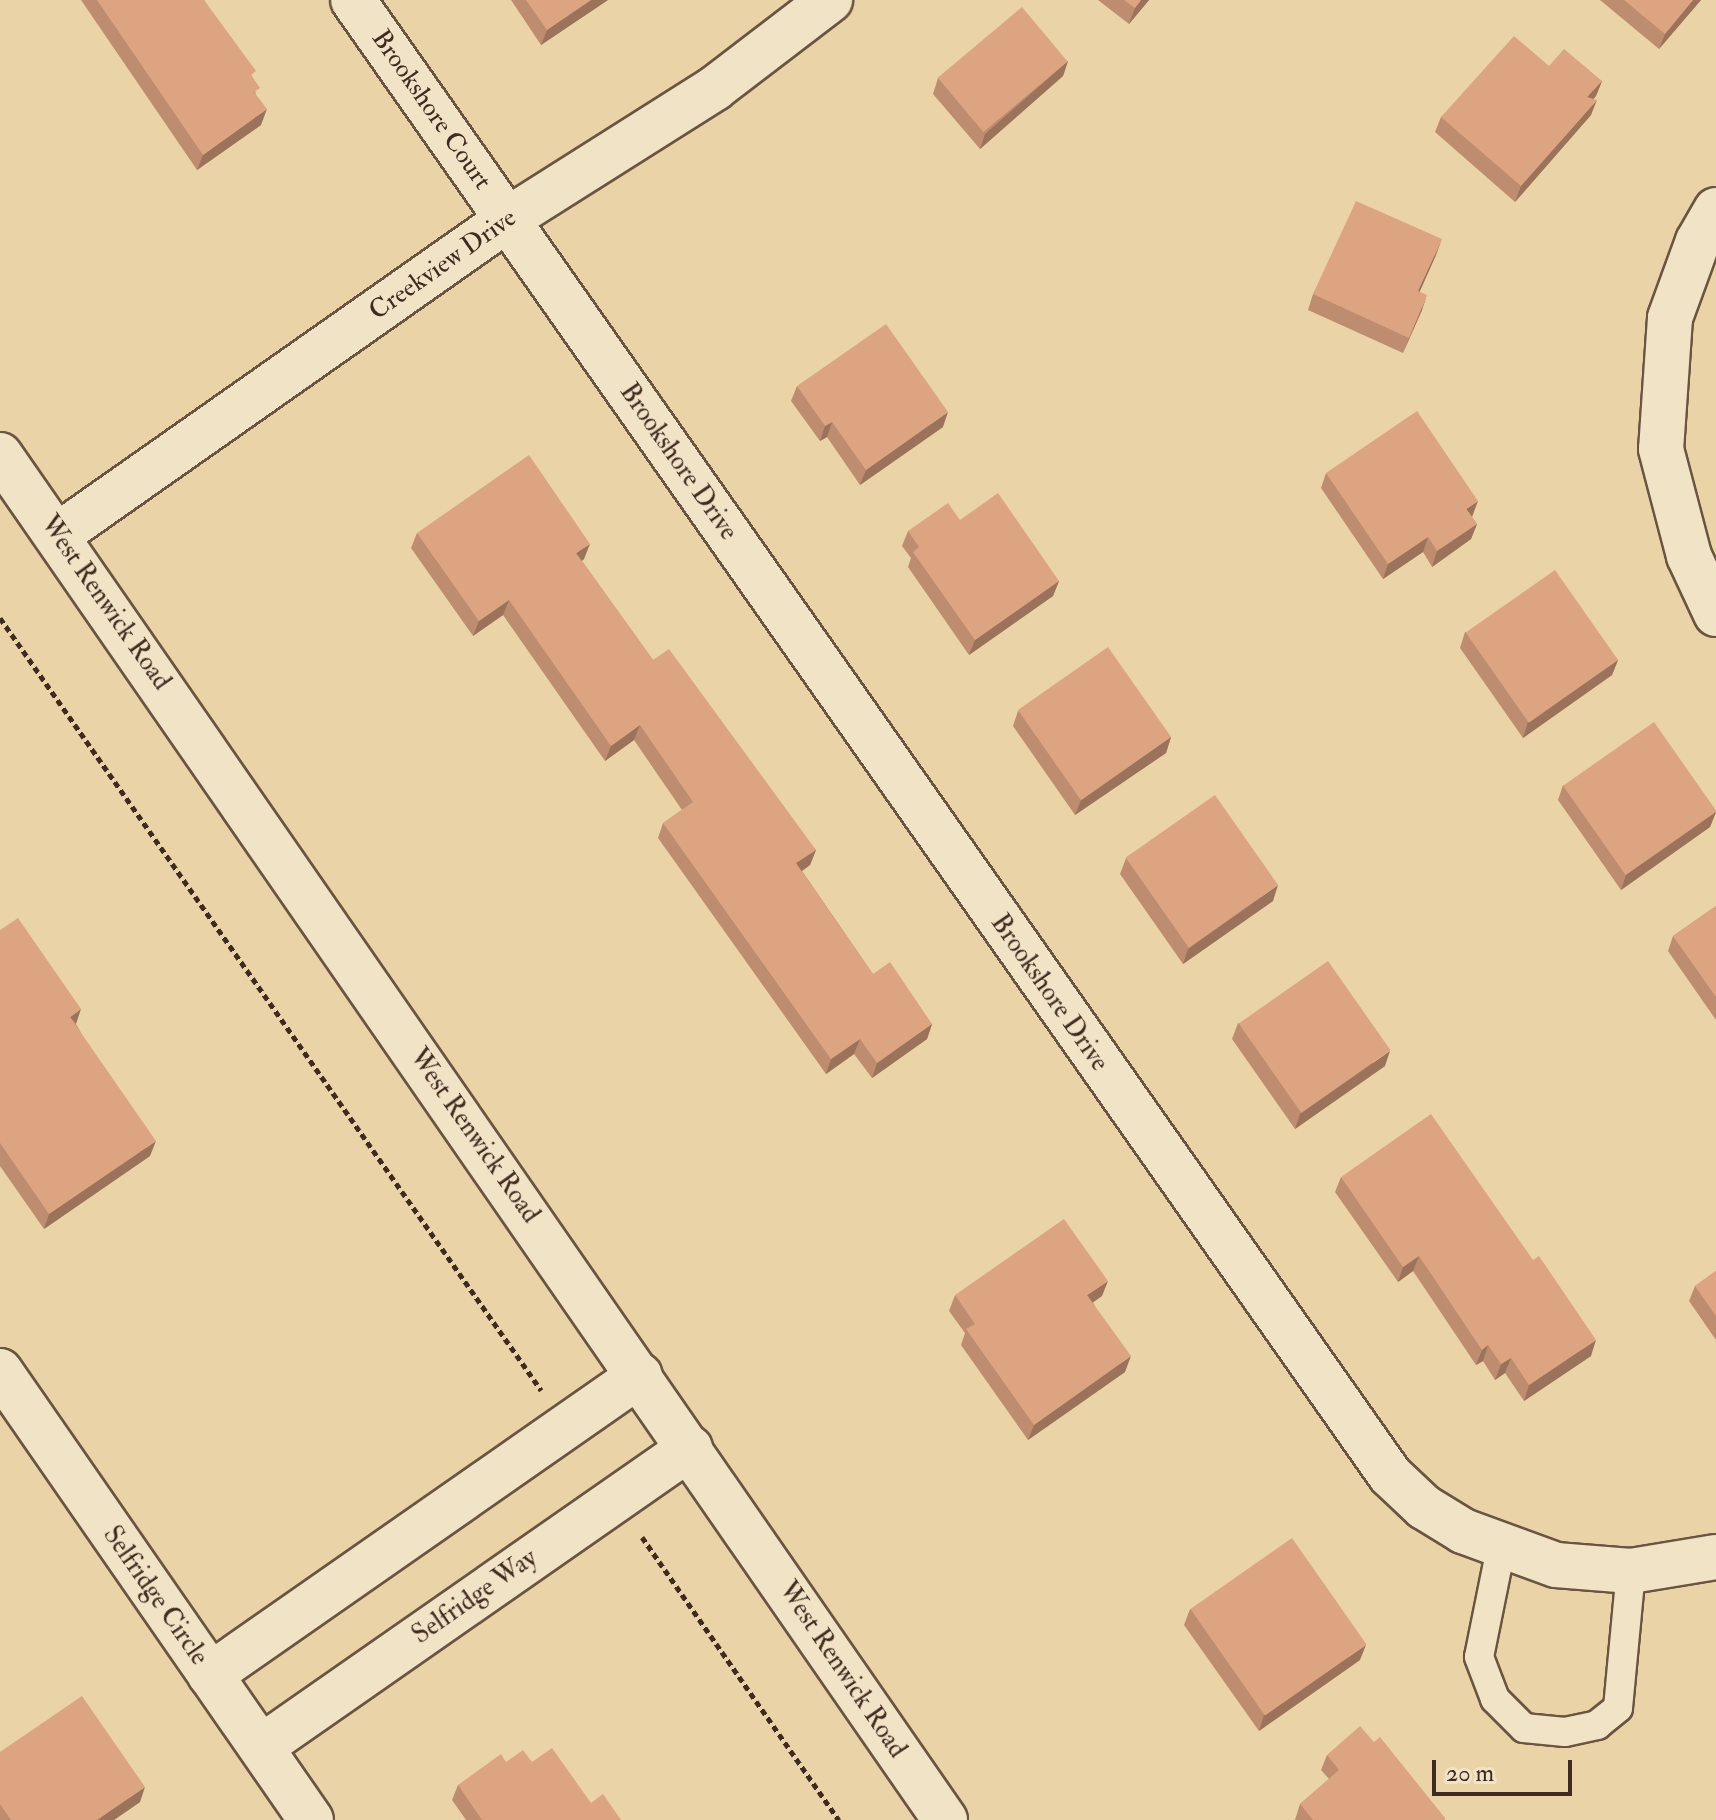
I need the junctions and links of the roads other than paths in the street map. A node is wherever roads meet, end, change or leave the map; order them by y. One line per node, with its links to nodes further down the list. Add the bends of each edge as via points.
1 (353, 0): 4 (street, Brookshore Court)
2 (830, 0): 4 (street, Creekview Drive, via 715,88)
3 (1716, 210): 7 (street, via 1698,241 1670,318 1661,449 1689,556)
4 (508, 219): 6 (street, Creekview Drive); 11 (street, Brookshore Drive, via 1359,1437 1424,1507)
5 (0, 455): 6 (street, West Renwick Road)
6 (58, 535): 9 (street, West Renwick Road)
7 (1716, 614)
8 (0, 1371): 14 (street, Selfridge Circle)
9 (640, 1375): 10 (street, West Renwick Road); 14 (street)
10 (690, 1448): 15 (street, Selfridge Way); 17 (street, West Renwick Road)
11 (1501, 1548): 13 (street, Brookshore Drive, via 1556,1565); 13 (lane, via 1479,1657 1495,1699 1524,1728 1565,1732 1597,1725 1618,1708)
12 (1716, 1557): 13 (street, Brookshore Drive)
13 (1631, 1571)
14 (210, 1675): 15 (street, Selfridge Circle)
15 (261, 1747): 16 (street, Selfridge Circle)
16 (311, 1820)
17 (945, 1820)

